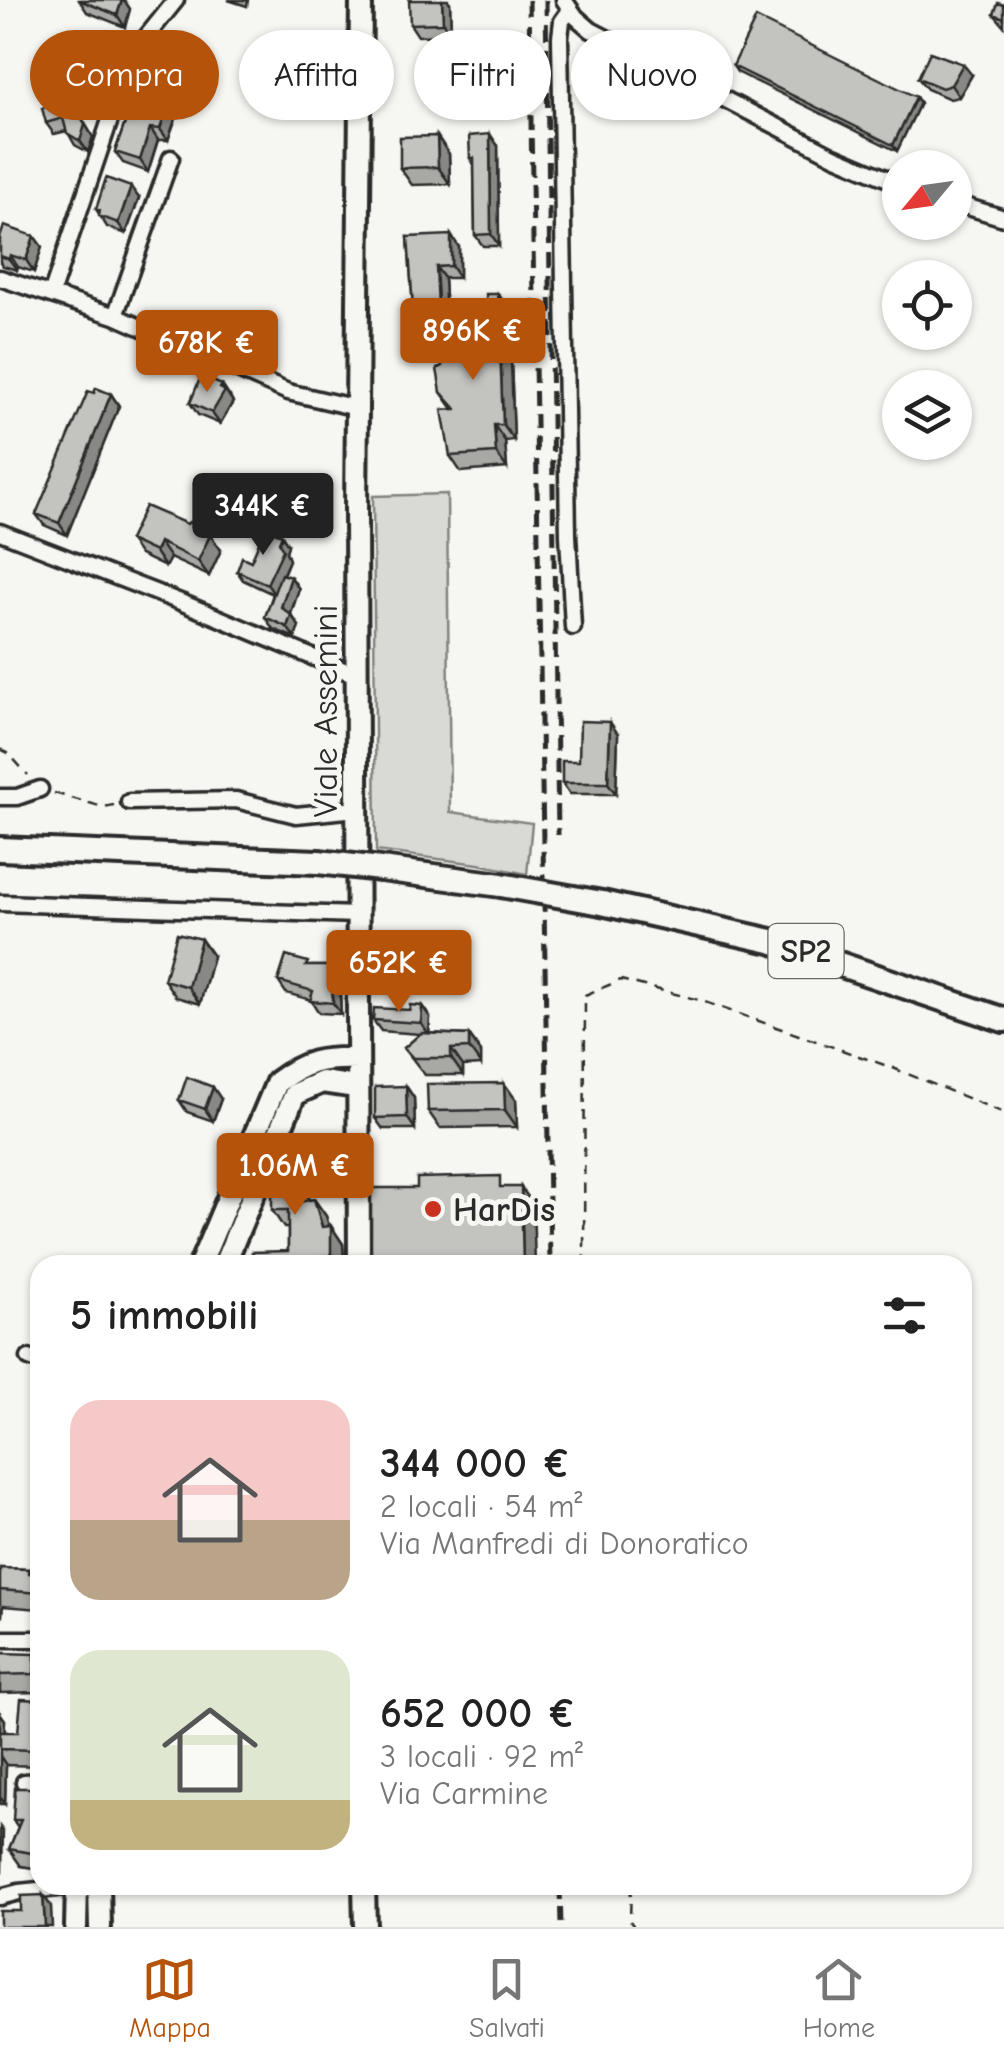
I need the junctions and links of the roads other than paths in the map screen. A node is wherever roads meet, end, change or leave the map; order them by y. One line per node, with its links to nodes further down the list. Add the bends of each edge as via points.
1 (176, 0): 4 (street)
2 (361, 0): 13 (main road, Viale Assemini)
3 (567, 5): 7 (street, via 591,30); 15 (street, via 560,37)
4 (153, 30)
5 (110, 120): 11 (street)
6 (170, 158): 12 (street)
7 (882, 176)
8 (972, 208): 9 (street)
9 (1004, 218)
10 (0, 278): 11 (street)
11 (51, 294): 12 (street)
12 (115, 316): 13 (street, via 288,392)
13 (357, 408): 16 (main road, Viale Assemini)
14 (0, 532): 16 (street)
15 (573, 627)
16 (358, 676): 20 (main road, Viale Assemini)
17 (40, 789): 18 (street)
18 (0, 797)
19 (129, 802): 20 (street, via 236,800 296,815)
20 (357, 809): 23 (main road, Viale Assemini)
21 (0, 849): 24 (main road, SP2, bridge, via 318,862 501,885 771,940)
22 (0, 903): 23 (street)
23 (357, 916): 25 (main road, Viale Assemini)
24 (1004, 1020)
25 (357, 1060): 26 (main road, Viale Assemini); 27 (main road, via 301,1064 277,1082)
26 (356, 1087): 28 (main road, via 322,1082 295,1094); 29 (main road, Viale Assemini)
27 (204, 1255)
28 (228, 1255)
29 (359, 1255)
30 (0, 1639): 31 (street)
31 (30, 1639)
32 (24, 1782): 33 (street)
33 (30, 1782)
34 (30, 1891): 38 (street)
35 (77, 1895): 39 (main road)
36 (100, 1895): 40 (main road)
37 (364, 1895): 41 (main road)
38 (0, 1897)
39 (76, 1927)
40 (100, 1927)
41 (365, 1927)

